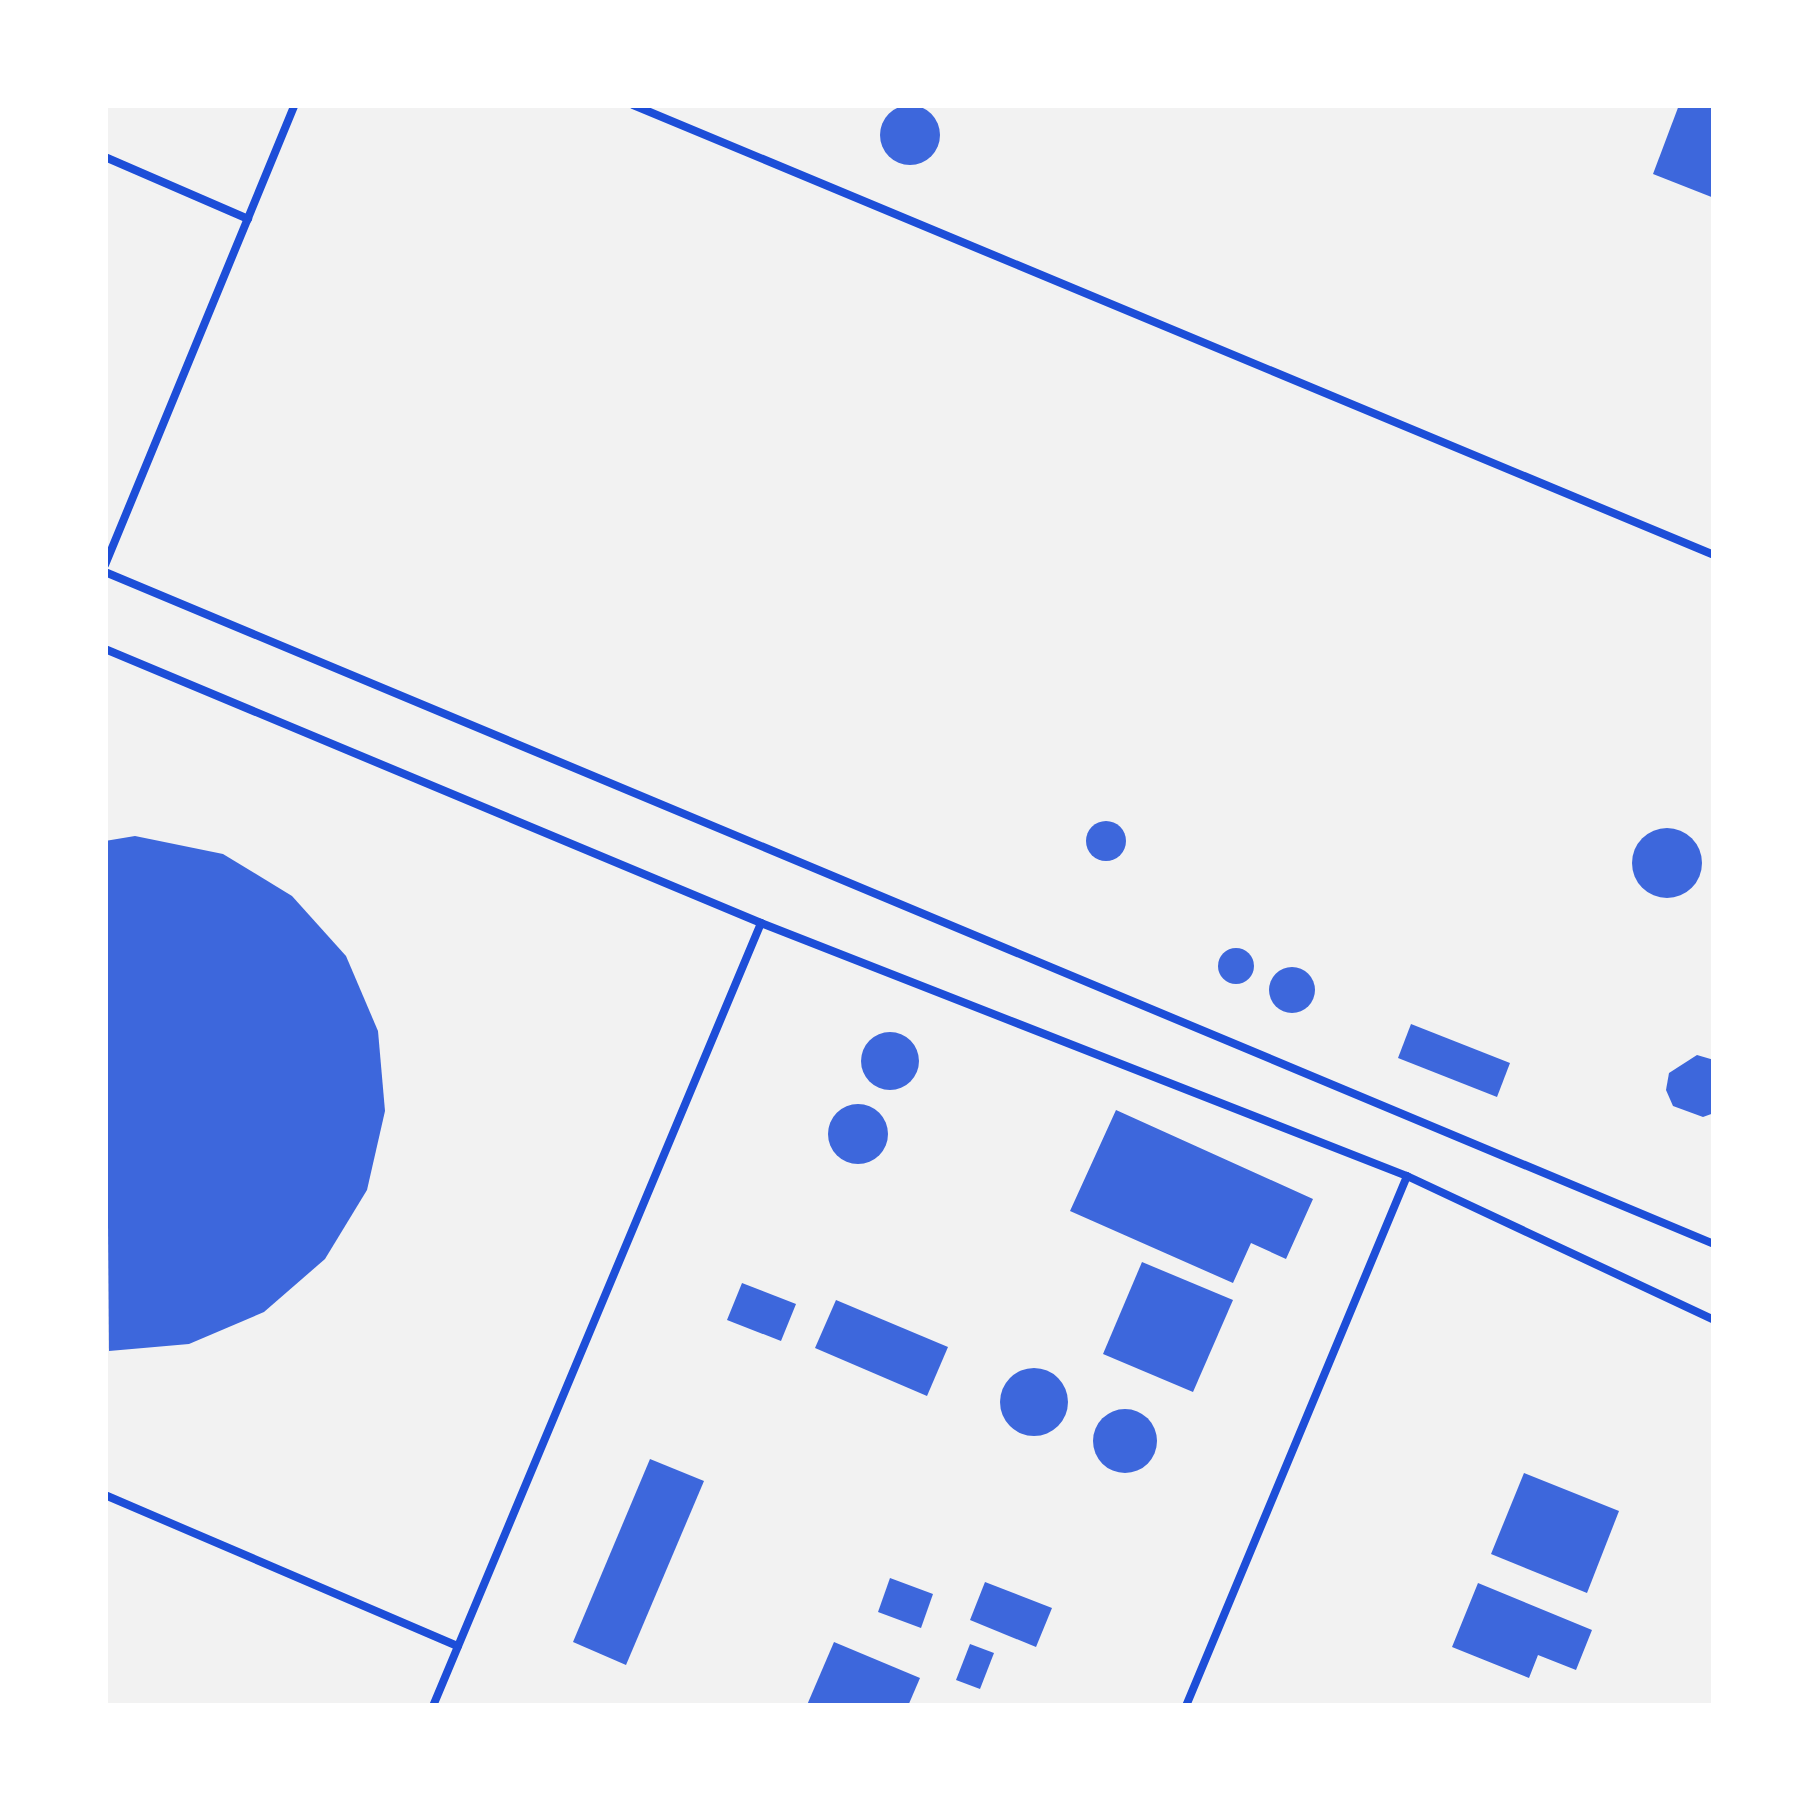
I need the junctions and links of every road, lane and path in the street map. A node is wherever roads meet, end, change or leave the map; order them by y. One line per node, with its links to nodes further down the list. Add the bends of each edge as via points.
1 (295, 105): 4 (lane)
2 (633, 105): 5 (lane)
3 (105, 157): 4 (lane)
4 (248, 219): 6 (lane)
5 (1714, 556)
6 (105, 569): 10 (lane)
7 (105, 649): 8 (lane)
8 (762, 923): 9 (lane); 13 (lane)
9 (1407, 1176): 11 (lane); 15 (lane)
10 (1714, 1244)
11 (1714, 1320)
12 (105, 1494): 13 (lane)
13 (458, 1646): 14 (lane)
14 (433, 1706)
15 (1186, 1706)

